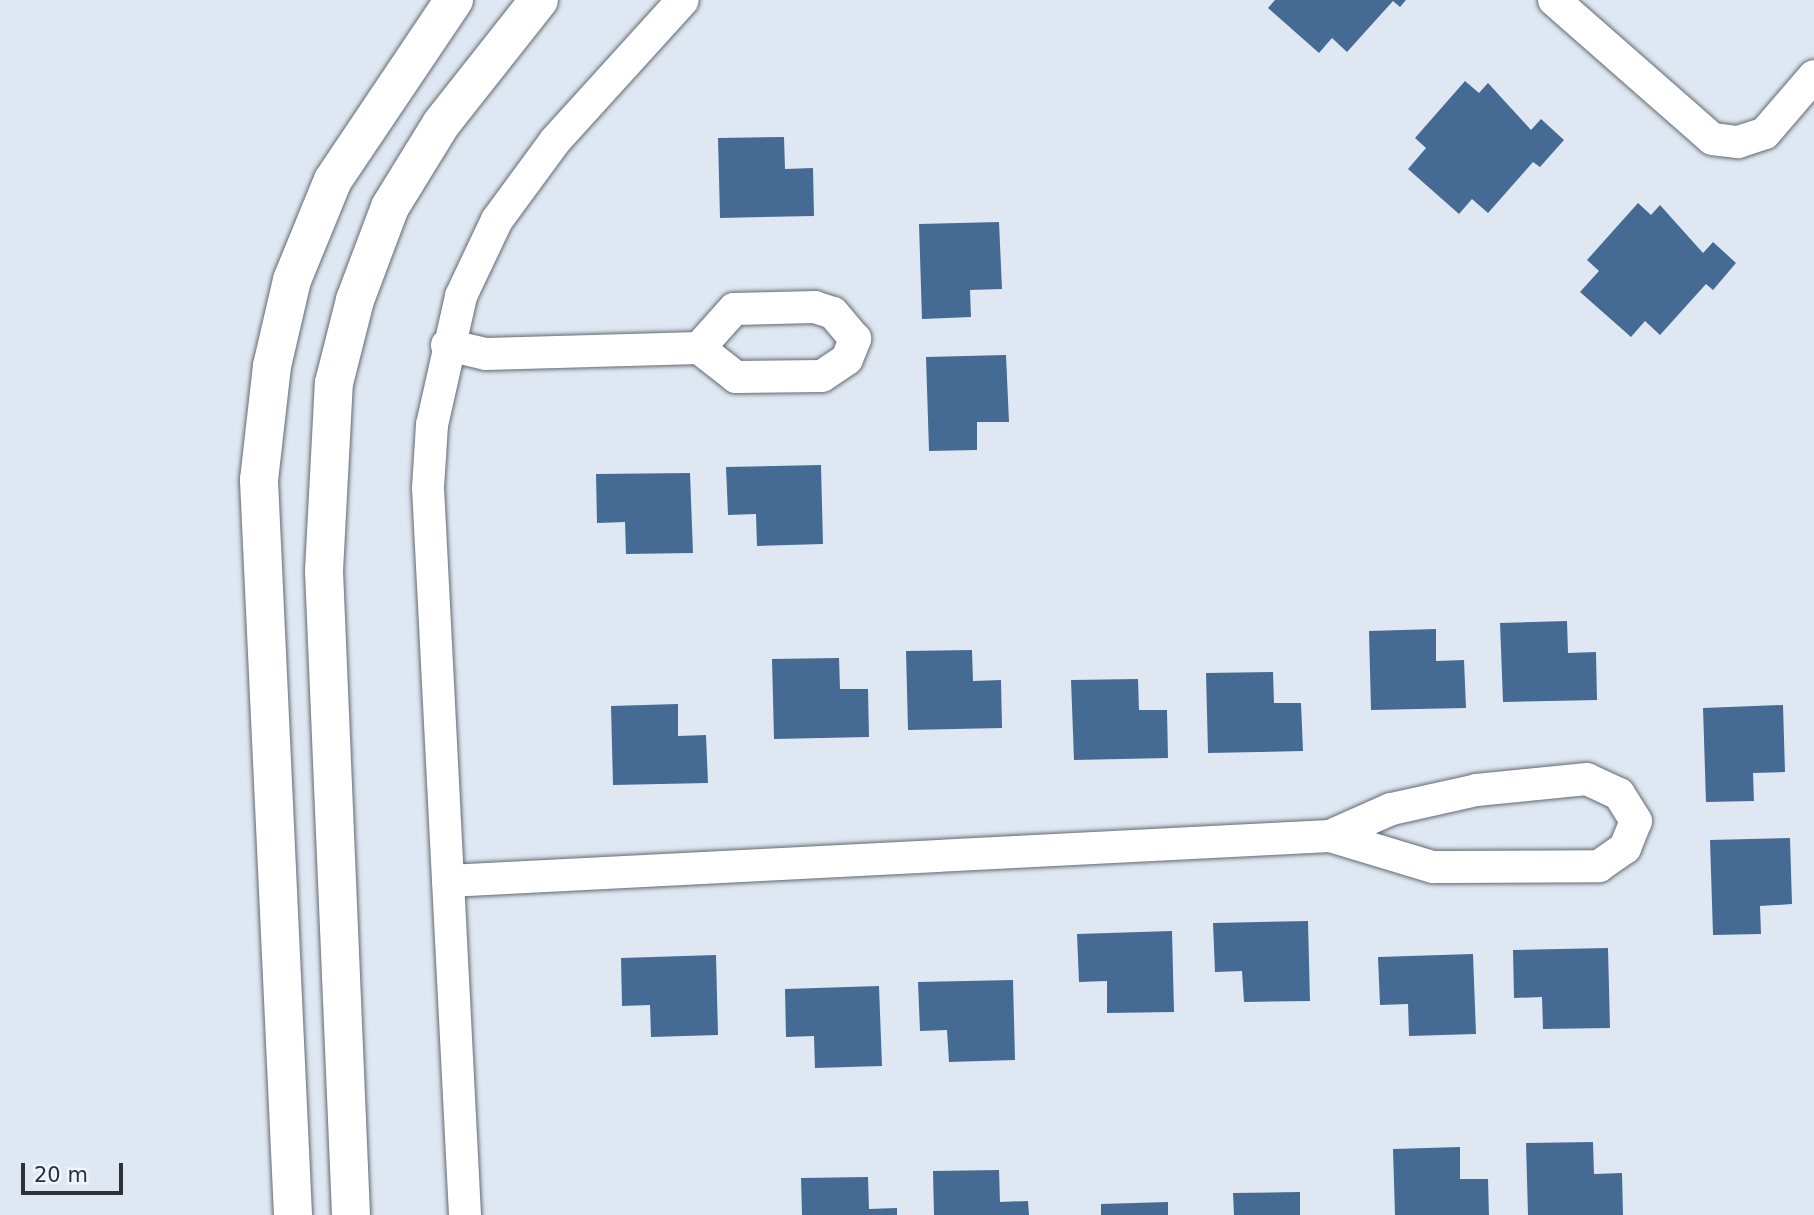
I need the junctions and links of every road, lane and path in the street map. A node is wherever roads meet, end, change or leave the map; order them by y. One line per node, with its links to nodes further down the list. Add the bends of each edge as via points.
1 (454, 0): 9 (main road, via 333,180 292,280 272,366 258,480)
2 (539, 0): 8 (main road, via 441,124 390,207 355,300 334,383 326,470)
3 (683, 0): 6 (street, via 555,141 497,220 461,296)
4 (1554, 0): 5 (street, via 1712,139 1738,142 1765,133)
5 (1814, 76)
6 (447, 345): 7 (street, via 486,354); 11 (street, via 428,488)
7 (699, 348)
8 (331, 749): 9 (main road); 13 (main road)
9 (271, 752): 12 (main road)
10 (1330, 836): 10 (street, via 1433,867 1599,866 1625,848 1636,821 1619,794 1587,779 1477,790 1391,809); 11 (street)
11 (448, 881): 14 (street)
12 (293, 1215)
13 (351, 1215)
14 (465, 1215)

